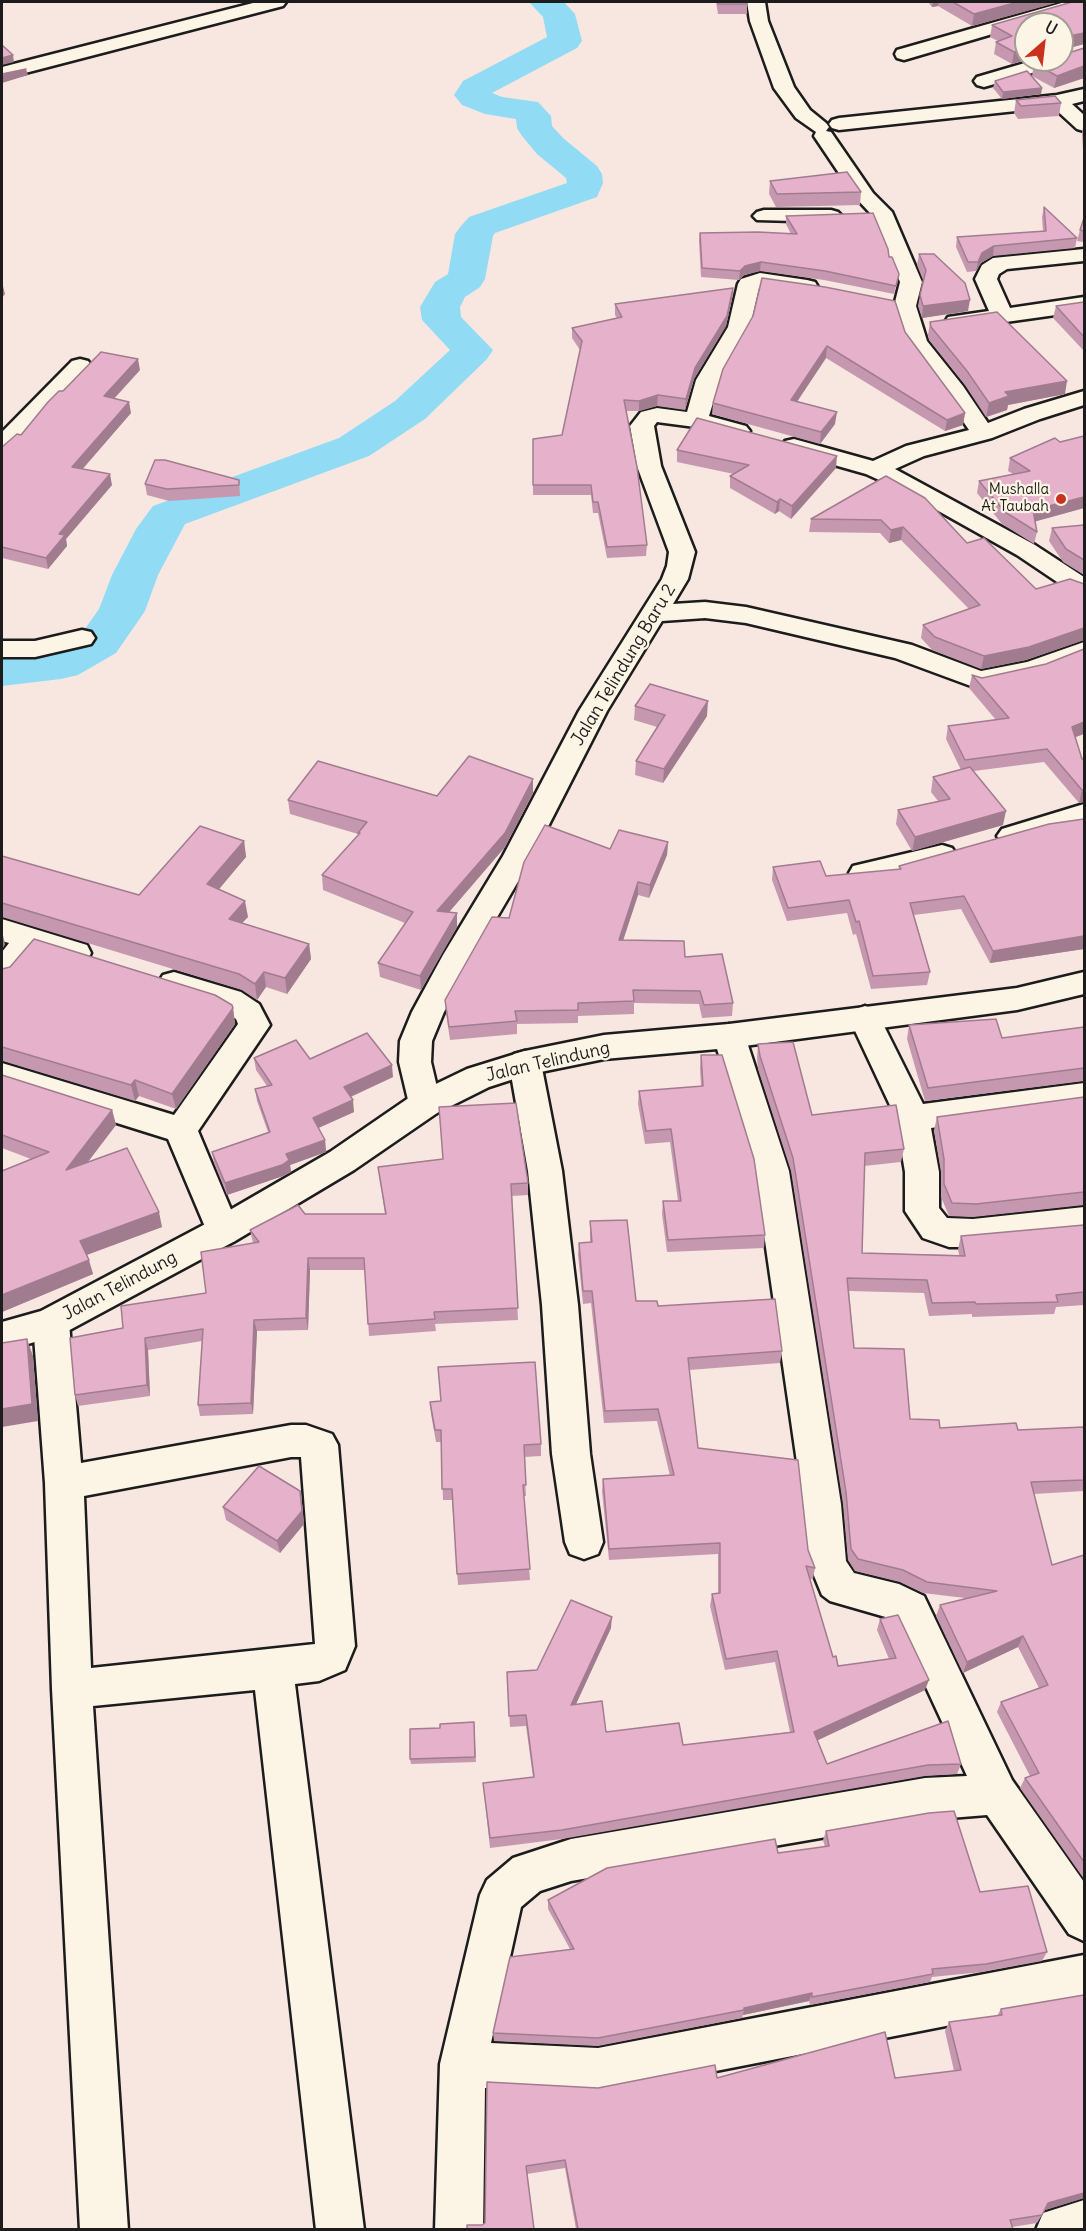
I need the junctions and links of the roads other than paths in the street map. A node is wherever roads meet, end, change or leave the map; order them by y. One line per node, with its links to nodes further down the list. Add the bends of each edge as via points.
1 (277, 2): 8 (street)
2 (756, 2): 13 (street, via 784,88 803,114)
3 (1083, 2): 4 (street)
4 (1052, 12)
5 (1014, 24): 6 (street)
6 (904, 54)
7 (1015, 72): 9 (street)
8 (2, 73)
9 (984, 81)
10 (1084, 95): 11 (street)
11 (1057, 101): 12 (street); 13 (street)
12 (1084, 125)
13 (827, 129): 14 (street, via 865,197)
14 (881, 212): 15 (street); 20 (street, via 911,282 895,305)
15 (764, 216)
16 (1084, 255): 19 (street, via 1001,263 990,270 986,279)
17 (824, 289): 23 (street, via 760,280 749,285 739,327 708,380)
18 (1084, 304): 19 (street)
19 (1002, 316): 20 (street)
20 (911, 328): 24 (street, via 916,342)
21 (80, 366): 25 (street)
22 (1084, 398): 24 (street)
23 (696, 420): 26 (street, Jalan Telindung Baru 2); 28 (street, Jalan Telindung Baru 2, via 657,415 642,426 649,466 682,552 675,579)
24 (984, 433): 26 (street, via 915,451)
25 (2, 445)
26 (875, 469): 27 (street, Jalan Telindung Baru 2, via 962,513)
27 (1084, 588)
28 (653, 613): 31 (street, via 705,610 746,615 903,651 979,681 1032,669); 44 (street, Jalan Telindung Baru 2, via 593,711 518,856 428,1012 416,1041 415,1062)
29 (82, 638): 30 (street, via 35,649)
30 (2, 649)
31 (1084, 650)
32 (1084, 814): 33 (street, via 906,865)
33 (864, 873)
34 (16, 934): 35 (street); 36 (street)
35 (108, 962)
36 (2, 973)
37 (141, 973): 46 (street, via 230,1000 248,1012 254,1025)
38 (1084, 983): 39 (street, Jalan Telindung, via 1017,999)
39 (865, 1018): 40 (street, Jalan Telindung); 45 (street)
40 (729, 1036): 41 (street, Jalan Telindung, via 604,1047); 55 (street, via 772,1171 822,1504 827,1561 836,1582 844,1588 899,1602 910,1609)
41 (525, 1063): 44 (street, Jalan Telindung, via 478,1078); 52 (street, via 545,1171 571,1454)
42 (2, 1075): 46 (street)
43 (1084, 1095): 45 (street)
44 (425, 1104): 48 (street, Jalan Telindung, via 342,1161)
45 (913, 1118): 47 (street, via 922,1172 922,1211 935,1228 949,1233 973,1233)
46 (181, 1130): 48 (street)
47 (1084, 1221)
48 (224, 1231): 49 (street, Jalan Telindung)
49 (51, 1323): 50 (street, Jalan Telindung); 51 (street)
50 (2, 1337)
51 (64, 1483): 53 (street, via 291,1441 319,1445 335,1646 331,1657 319,1662); 54 (street)
52 (584, 1542)
53 (273, 1669): 54 (street); 61 (street)
54 (72, 1689): 60 (street)
55 (997, 1794): 56 (street); 58 (street, via 925,1799 571,1860 528,1873 502,1895)
56 (1084, 1919)
57 (1084, 1977): 58 (street, via 598,2072)
58 (463, 2064): 62 (street)
59 (1084, 2224): 63 (street)
60 (104, 2229)
61 (340, 2229)
62 (459, 2229)
63 (1060, 2229)

